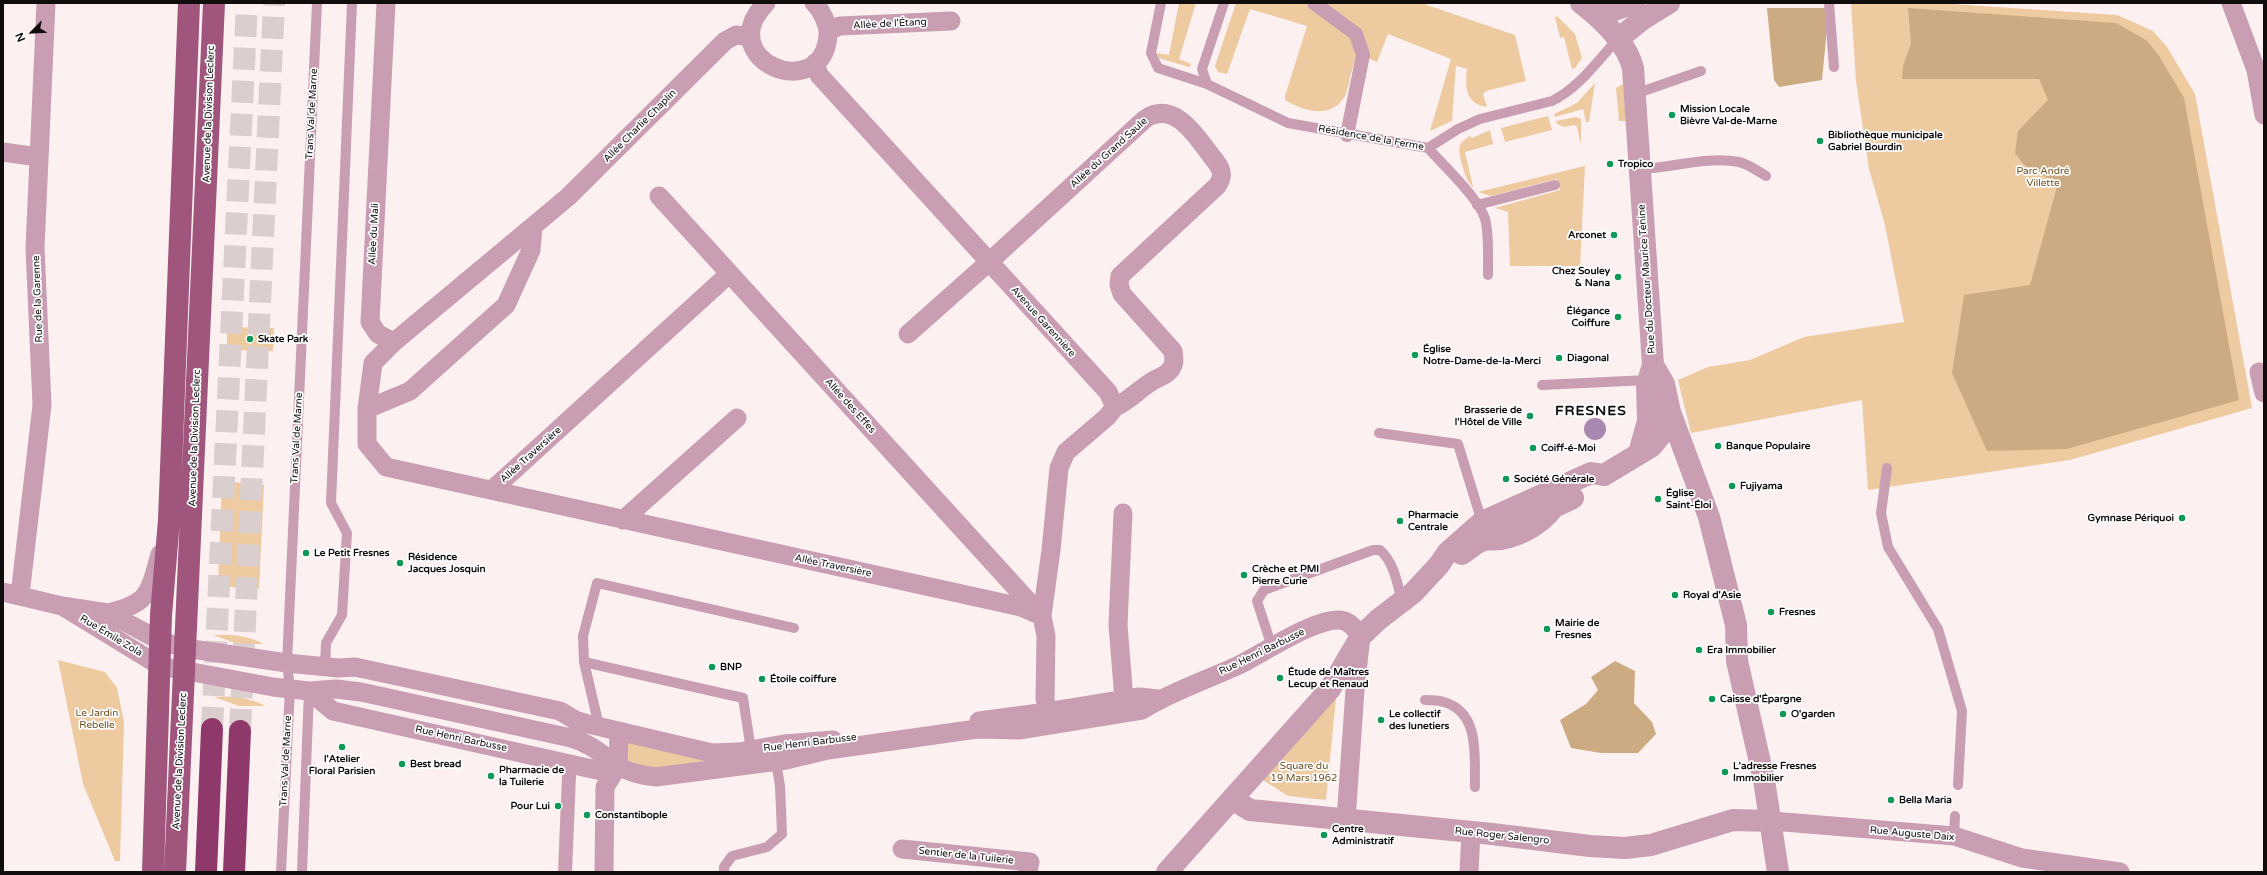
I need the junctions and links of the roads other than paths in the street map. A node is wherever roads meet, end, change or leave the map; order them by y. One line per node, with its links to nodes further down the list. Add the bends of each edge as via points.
1 (46, 3): 31 (street, Rue de la Garenne)
2 (189, 3): 58 (main road)
3 (214, 3): 71 (main road, Avenue de la Division Leclerc)
4 (317, 3): 73 (lane, Trans Val de Marne)
5 (352, 3): 75 (lane, via 331,503 347,533 342,616 326,643)
6 (386, 3): 42 (street, Allée du Mali, via 370,322 378,334)
7 (1161, 3): 25 (lane, Résidence de la Ferme, via 1151,53 1158,68)
8 (1224, 3): 25 (lane, via 1202,69)
9 (1314, 3): 28 (street, via 1356,34 1362,55)
10 (1634, 3): 16 (street)
11 (1669, 3): 20 (street, via 1643,19)
12 (1829, 3): 22 (lane)
13 (2231, 3): 23 (street)
14 (817, 4): 18 (street)
15 (758, 6): 19 (street)
16 (1590, 10): 20 (street, Rue du Docteur Maurice Ténine)
17 (951, 21): 18 (street, Allée de l'Étang, via 840,26)
18 (829, 30): 21 (street, via 823,54)
19 (751, 37): 21 (street, via 756,53 768,65 783,72 800,71); 37 (street, Allée Charlie Chaplin, via 736,35 725,42 568,197)
20 (1618, 40): 26 (street, Rue du Docteur Maurice Ténine, via 1631,61); 29 (lane, Résidence de la Ferme, via 1572,89 1562,96 1552,101 1480,119)
21 (815, 63): 38 (street, Avenue Garennière, via 820,75)
22 (1834, 67)
23 (2260, 69): 27 (street)
24 (1701, 71): 26 (lane)
25 (1207, 84): 28 (lane, Résidence de la Ferme, via 1288,123)
26 (1635, 94): 32 (street, Rue du Docteur Maurice Ténine)
27 (2264, 115)
28 (1347, 134): 29 (lane, Résidence de la Ferme)
29 (1428, 148): 36 (lane)
30 (3, 152): 31 (street)
31 (38, 158): 62 (street, Rue de la Garenne, via 36,248 42,405)
32 (1640, 169): 33 (lane, via 1667,168 1714,159 1740,162); 43 (street, Rue du Docteur Maurice Ténine)
33 (1766, 176)
34 (1554, 185): 36 (lane)
35 (659, 196): 39 (street, Allée des Effes)
36 (1477, 204): 40 (lane, via 1486,222)
37 (532, 227): 42 (street, Allée Charlie Chaplin); 48 (street, via 531,250 506,305 410,391)
38 (989, 262): 41 (street, Allée du Grand Saule); 47 (street, Avenue Garennière, via 1108,392); 47 (street, Allée du Grand Saule, via 1145,119 1152,114 1162,113 1172,114 1182,121 1221,169 1222,179 1120,276 1122,294 1172,351 1174,358 1170,370 1162,378 1152,381)
39 (729, 274): 56 (street, Allée Traversière); 66 (street, Allée des Effes)
40 (1488, 276)
41 (908, 334)
42 (394, 342): 48 (street, via 373,363)
43 (1651, 372): 45 (lane); 49 (street, Rue du Docteur Maurice Ténine, via 1664,384); 52 (street)
44 (2259, 372): 46 (street)
45 (1542, 385)
46 (2264, 393)
47 (1115, 407): 66 (street, via 1066,452 1062,460)
48 (367, 409): 56 (street, Allée Traversière, via 367,444 386,467)
49 (1670, 412): 52 (street, via 1668,426); 53 (street, Rue du Docteur Maurice Ténine)
50 (737, 418): 59 (street)
51 (1379, 433): 60 (lane, via 1458,444)
52 (1648, 440): 53 (street, via 1672,436); 55 (street, via 1621,466)
53 (1683, 445): 96 (street, Rue du Docteur Maurice Ténine, via 1709,517 1736,625 1737,661)
54 (1887, 468): 91 (lane, via 1881,513 1888,547 1938,629 1962,711)
55 (1604, 475): 60 (street, via 1591,473); 61 (street, via 1598,486 1477,543 1462,554)
56 (492, 490): 59 (street, Allée Traversière)
57 (1123, 513): 79 (street, via 1118,625)
58 (169, 520): 65 (street, via 150,591 131,608); 69 (main road)
59 (623, 520): 66 (street, Allée Traversière, via 1021,607)
60 (1482, 522): 61 (street, via 1447,552)
61 (1439, 565): 63 (street)
62 (11, 594): 64 (street, Rue Émile Zola)
63 (1402, 603): 68 (street); 70 (lane, via 1397,581 1386,555 1380,550 1373,550 1264,590 1257,601)
64 (62, 606): 65 (street, Rue Émile Zola); 74 (street, Rue Émile Zola)
65 (108, 613): 69 (street, Rue Henri Barbusse)
66 (1042, 616): 81 (street, via 1046,636 1045,699)
67 (794, 628): 72 (lane, via 597,583 583,636)
68 (1361, 636): 70 (street, Rue Henri Barbusse, via 1349,623 1332,620); 93 (street, via 1330,688); 95 (street)
69 (161, 641): 71 (street, Rue Henri Barbusse); 74 (main road)
70 (1272, 647): 78 (street, Rue Henri Barbusse, via 1241,664)
71 (185, 658): 73 (street, Rue Henri Barbusse); 74 (street, Rue Henri Barbusse); 76 (street, Rue Henri Barbusse, via 272,687); 103 (main road, Avenue de la Division Leclerc)
72 (584, 662): 82 (lane); 87 (lane, via 743,698)
73 (287, 663): 75 (street, Rue Henri Barbusse); 76 (lane, Trans Val de Marne)
74 (160, 666): 102 (main road)
75 (332, 667): 82 (street, Rue Henri Barbusse, via 353,675 558,721 575,720)
76 (290, 688): 77 (street, Rue Henri Barbusse); 106 (lane, Trans Val de Marne)
77 (309, 691): 86 (street, Rue Henri Barbusse, via 336,689 361,692 583,741); 89 (street, Rue Henri Barbusse, via 333,711 601,771); 107 (lane)
78 (1159, 699): 79 (street, Rue Henri Barbusse, via 1139,696); 81 (street, Rue Henri Barbusse, via 1142,710)
79 (1124, 700): 81 (street, Rue Henri Barbusse)
80 (1425, 700): 92 (lane, via 1444,702 1456,709 1470,726 1475,748)
81 (1049, 719): 87 (street, Rue Henri Barbusse, via 784,744); 88 (street, Rue Henri Barbusse, via 1004,731 977,729 828,750)
82 (600, 726): 85 (street, Rue Henri Barbusse); 86 (street)
83 (212, 729): 104 (highway)
84 (240, 731): 105 (highway)
85 (619, 731): 87 (street, Rue Henri Barbusse, via 712,753); 89 (street)
86 (593, 747): 89 (street, Rue Henri Barbusse)
87 (751, 750)
88 (776, 762): 89 (street, Rue Henri Barbusse, via 656,777); 110 (lane, via 782,834 767,847 732,856 724,867)
89 (618, 766): 109 (street, via 605,787)
90 (569, 776): 108 (street)
91 (1958, 785)
92 (1475, 787)
93 (1232, 800): 95 (street, Rue Roger Salengro, via 1250,810); 111 (street)
94 (1955, 816): 98 (lane)
95 (1346, 820): 97 (street, Rue Roger Salengro)
96 (1772, 821): 97 (street, Rue Roger Salengro, via 1733,820 1651,845 1625,848); 98 (street, Rue Auguste Daix); 113 (street, Rue du Docteur Maurice Ténine)
97 (1471, 832): 112 (street)
98 (1954, 836): 101 (street, Rue Auguste Daix)
99 (902, 849): 100 (street, Sentier de la Tuilerie)
100 (1029, 867)
101 (2051, 867): 114 (street, Rue Auguste Daix)
102 (153, 872)
103 (175, 872)
104 (206, 872)
105 (234, 872)
106 (281, 872)
107 (302, 872)
108 (565, 872)
109 (604, 872)
110 (724, 872)
111 (1167, 872)
112 (1469, 872)
113 (1778, 872)
114 (2120, 872)

